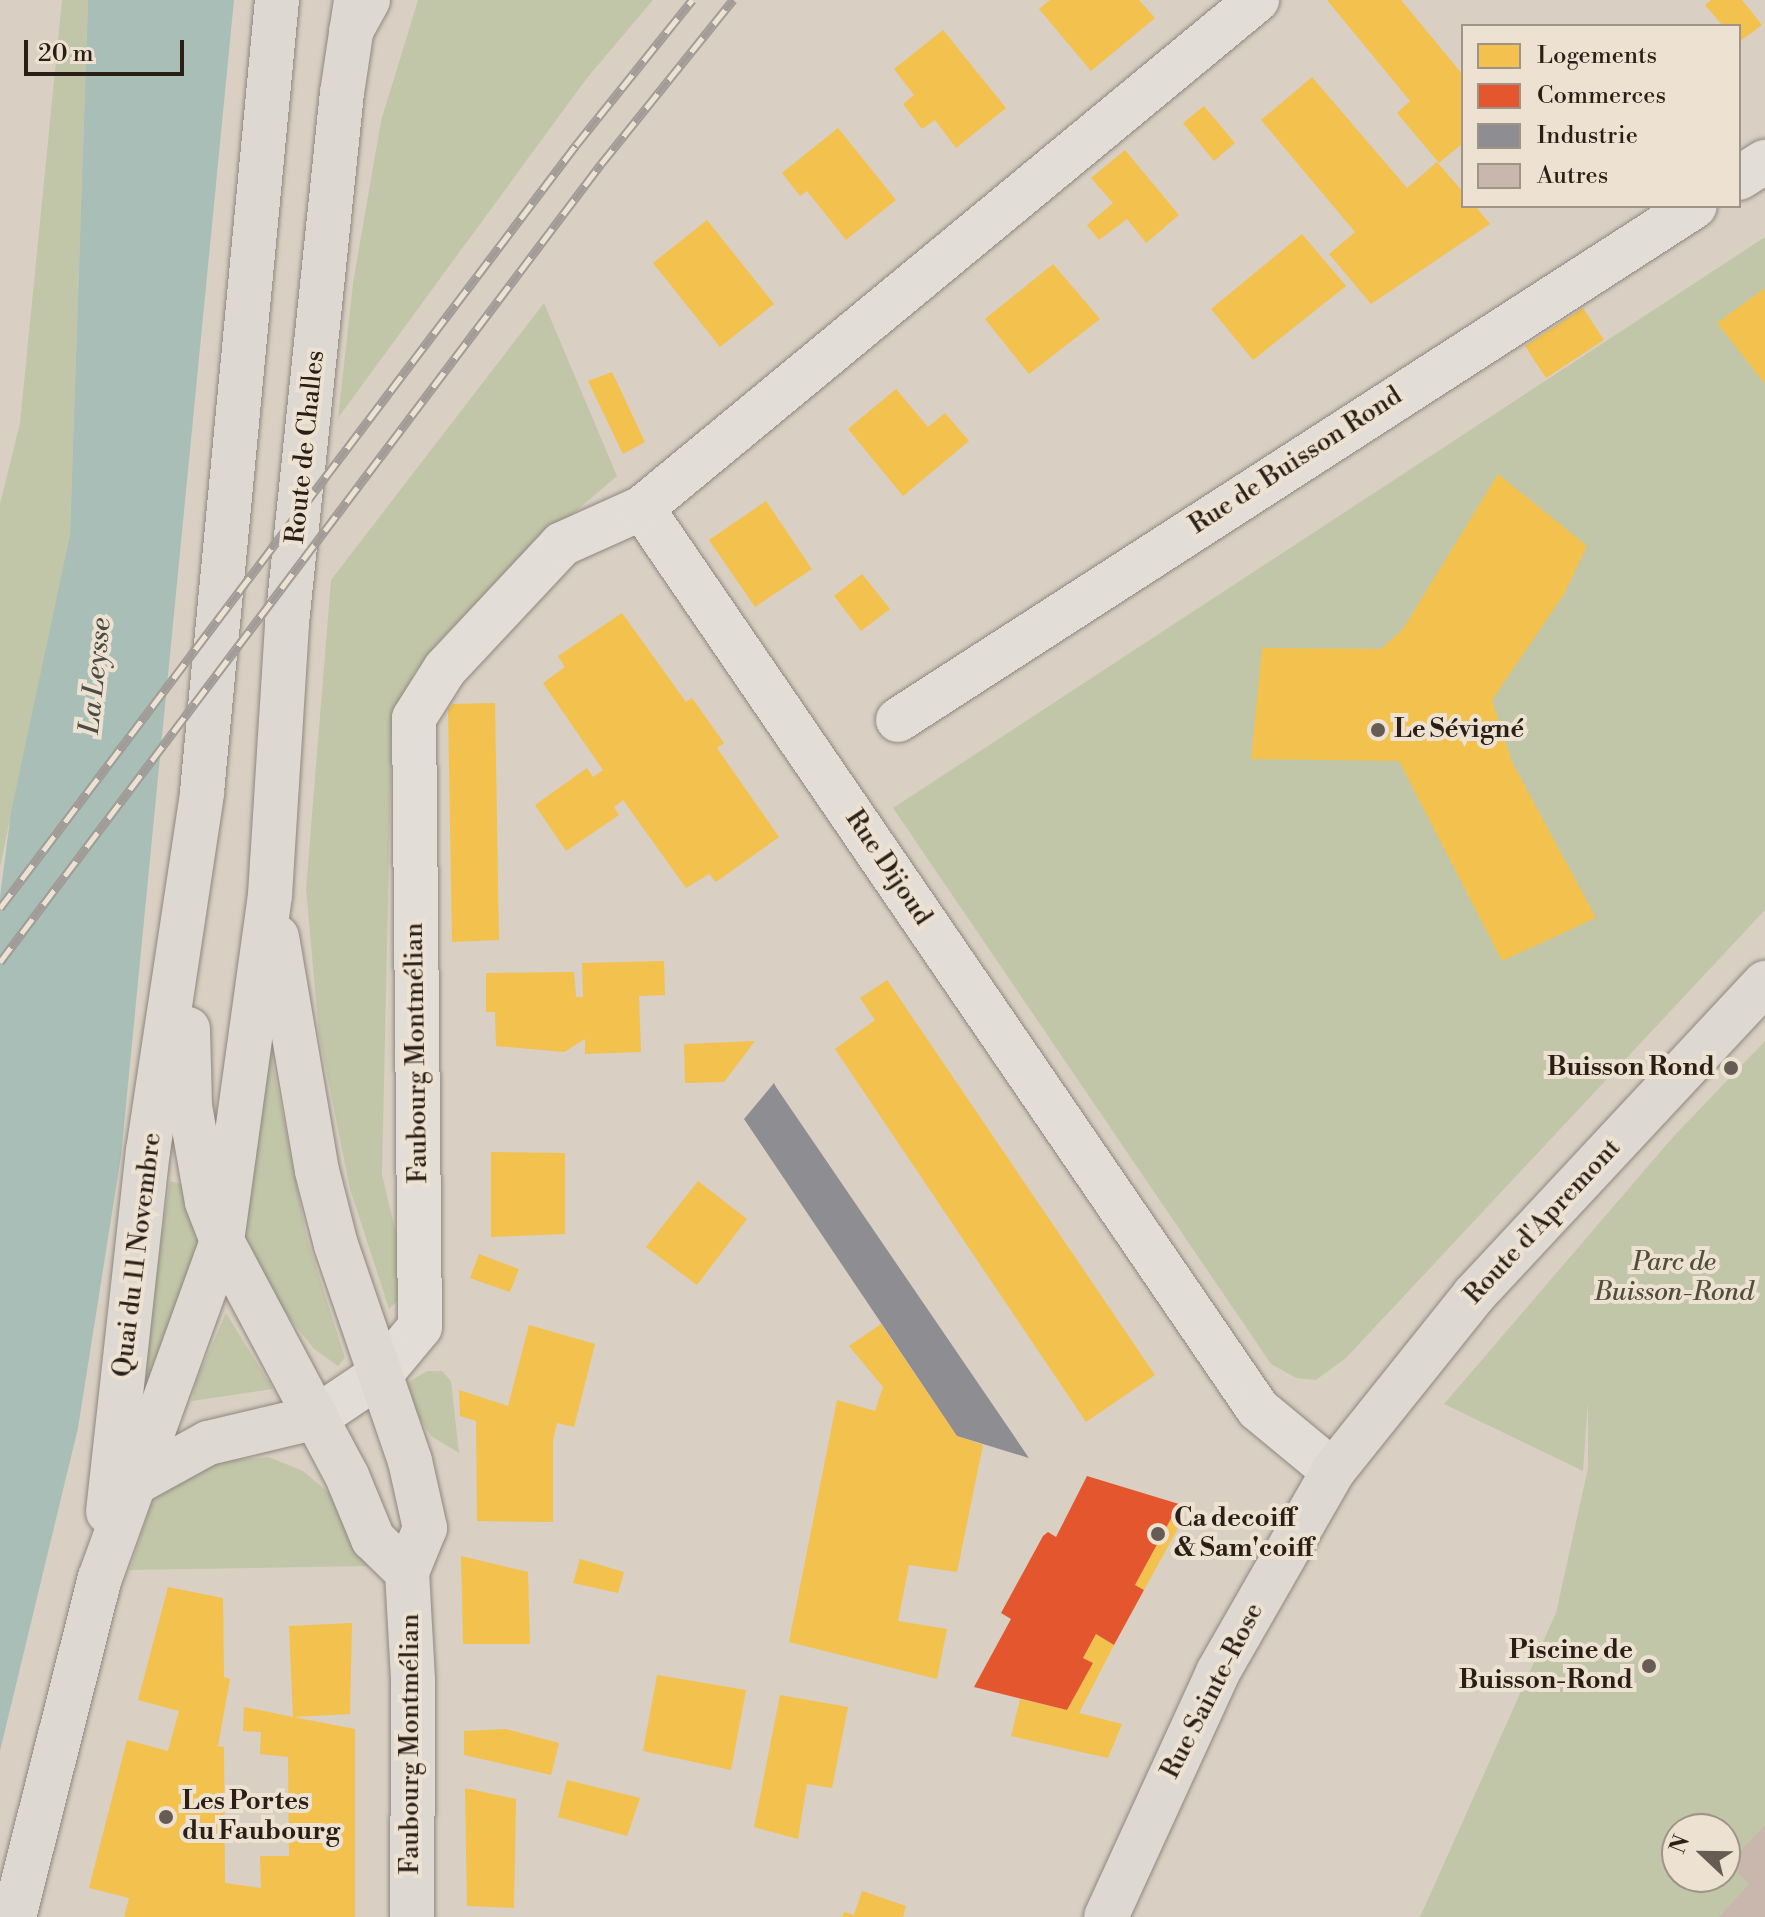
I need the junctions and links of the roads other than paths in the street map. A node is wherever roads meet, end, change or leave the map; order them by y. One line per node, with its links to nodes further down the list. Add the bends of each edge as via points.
1 (277, 0): 10 (main road, Quai du 11 Novembre)
2 (1257, 0): 7 (street)
3 (359, 10): 9 (main road, Route de Challes, via 287,623)
4 (1765, 162): 5 (street)
5 (1741, 177)
6 (1692, 208): 8 (street, Rue de Buisson Rond)
7 (642, 508): 13 (street, Faubourg Montmélian, via 562,544 445,669 414,718 420,1327); 15 (street, Rue Dijoud, via 1258,1409)
8 (898, 720)
9 (270, 895): 12 (main road, Quai du 11 Novembre); 13 (main road, Faubourg Montmélian, via 317,1171 336,1245)
10 (185, 933): 12 (main road, Quai du 11 Novembre, via 190,1106 207,1202); 18 (main road, Quai du 11 Novembre, via 148,1151)
11 (1765, 983): 15 (main road, Route d'Apremont, via 1474,1295)
12 (222, 1241): 14 (main road); 16 (main road, Quai du 11 Novembre)
13 (381, 1374): 14 (street, Faubourg Montmélian); 17 (main road, Faubourg Montmélian, via 425,1528)
14 (317, 1417): 16 (main road, Faubourg Montmélian, via 208,1443); 17 (main road, via 373,1539)
15 (1333, 1471): 21 (main road, Rue Sainte-Rose, via 1218,1672)
16 (137, 1482): 18 (main road, Quai du 11 Novembre)
17 (407, 1572): 20 (main road, Faubourg Montmélian, via 413,1680)
18 (100, 1578): 19 (main road, Quai du 11 Novembre)
19 (14, 1917)
20 (412, 1917)
21 (1106, 1917)

